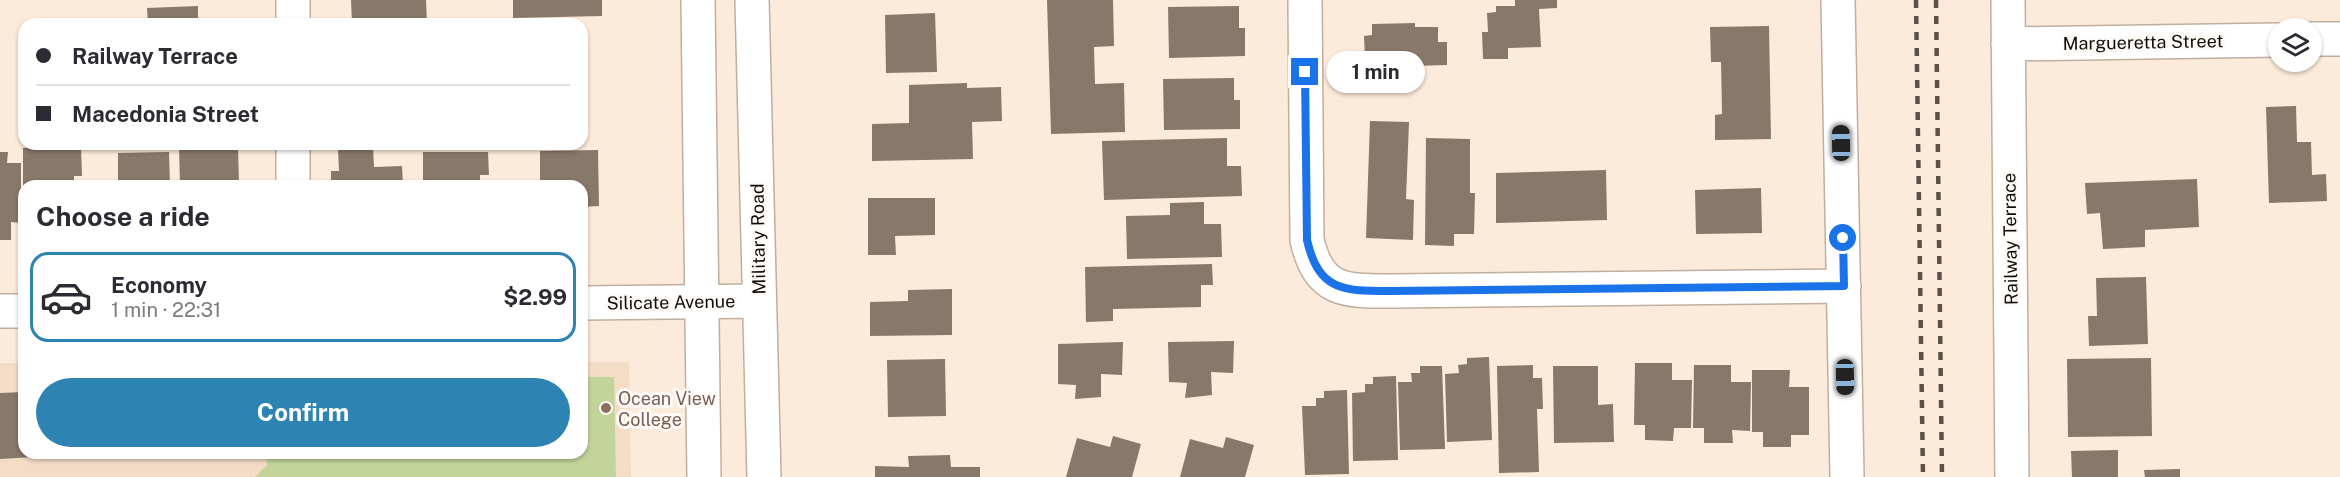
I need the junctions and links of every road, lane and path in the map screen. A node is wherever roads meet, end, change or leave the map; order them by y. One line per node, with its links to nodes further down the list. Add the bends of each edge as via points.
1 (293, 0): 7 (street)
2 (698, 0): 16 (street)
3 (752, 0): 15 (street, Military Road)
4 (1305, 0): 14 (street, via 1307,240 1312,261 1323,277 1340,287 1392,291)
5 (1838, 0): 14 (street)
6 (2008, 0): 11 (street, Railway Terrace)
7 (293, 18)
8 (2322, 39): 9 (street)
9 (2340, 39)
10 (2268, 40): 11 (street, Margueretta Street)
11 (2008, 44): 23 (street, Railway Terrace)
12 (293, 150): 13 (street)
13 (293, 180)
14 (1844, 286): 22 (street)
15 (759, 301): 16 (street, Silicate Avenue); 21 (street, Military Road)
16 (702, 302): 17 (street, Silicate Avenue); 20 (street)
17 (588, 303)
18 (0, 311): 19 (street)
19 (18, 311)
20 (704, 477)
21 (764, 477)
22 (1847, 477)
23 (2012, 477)

